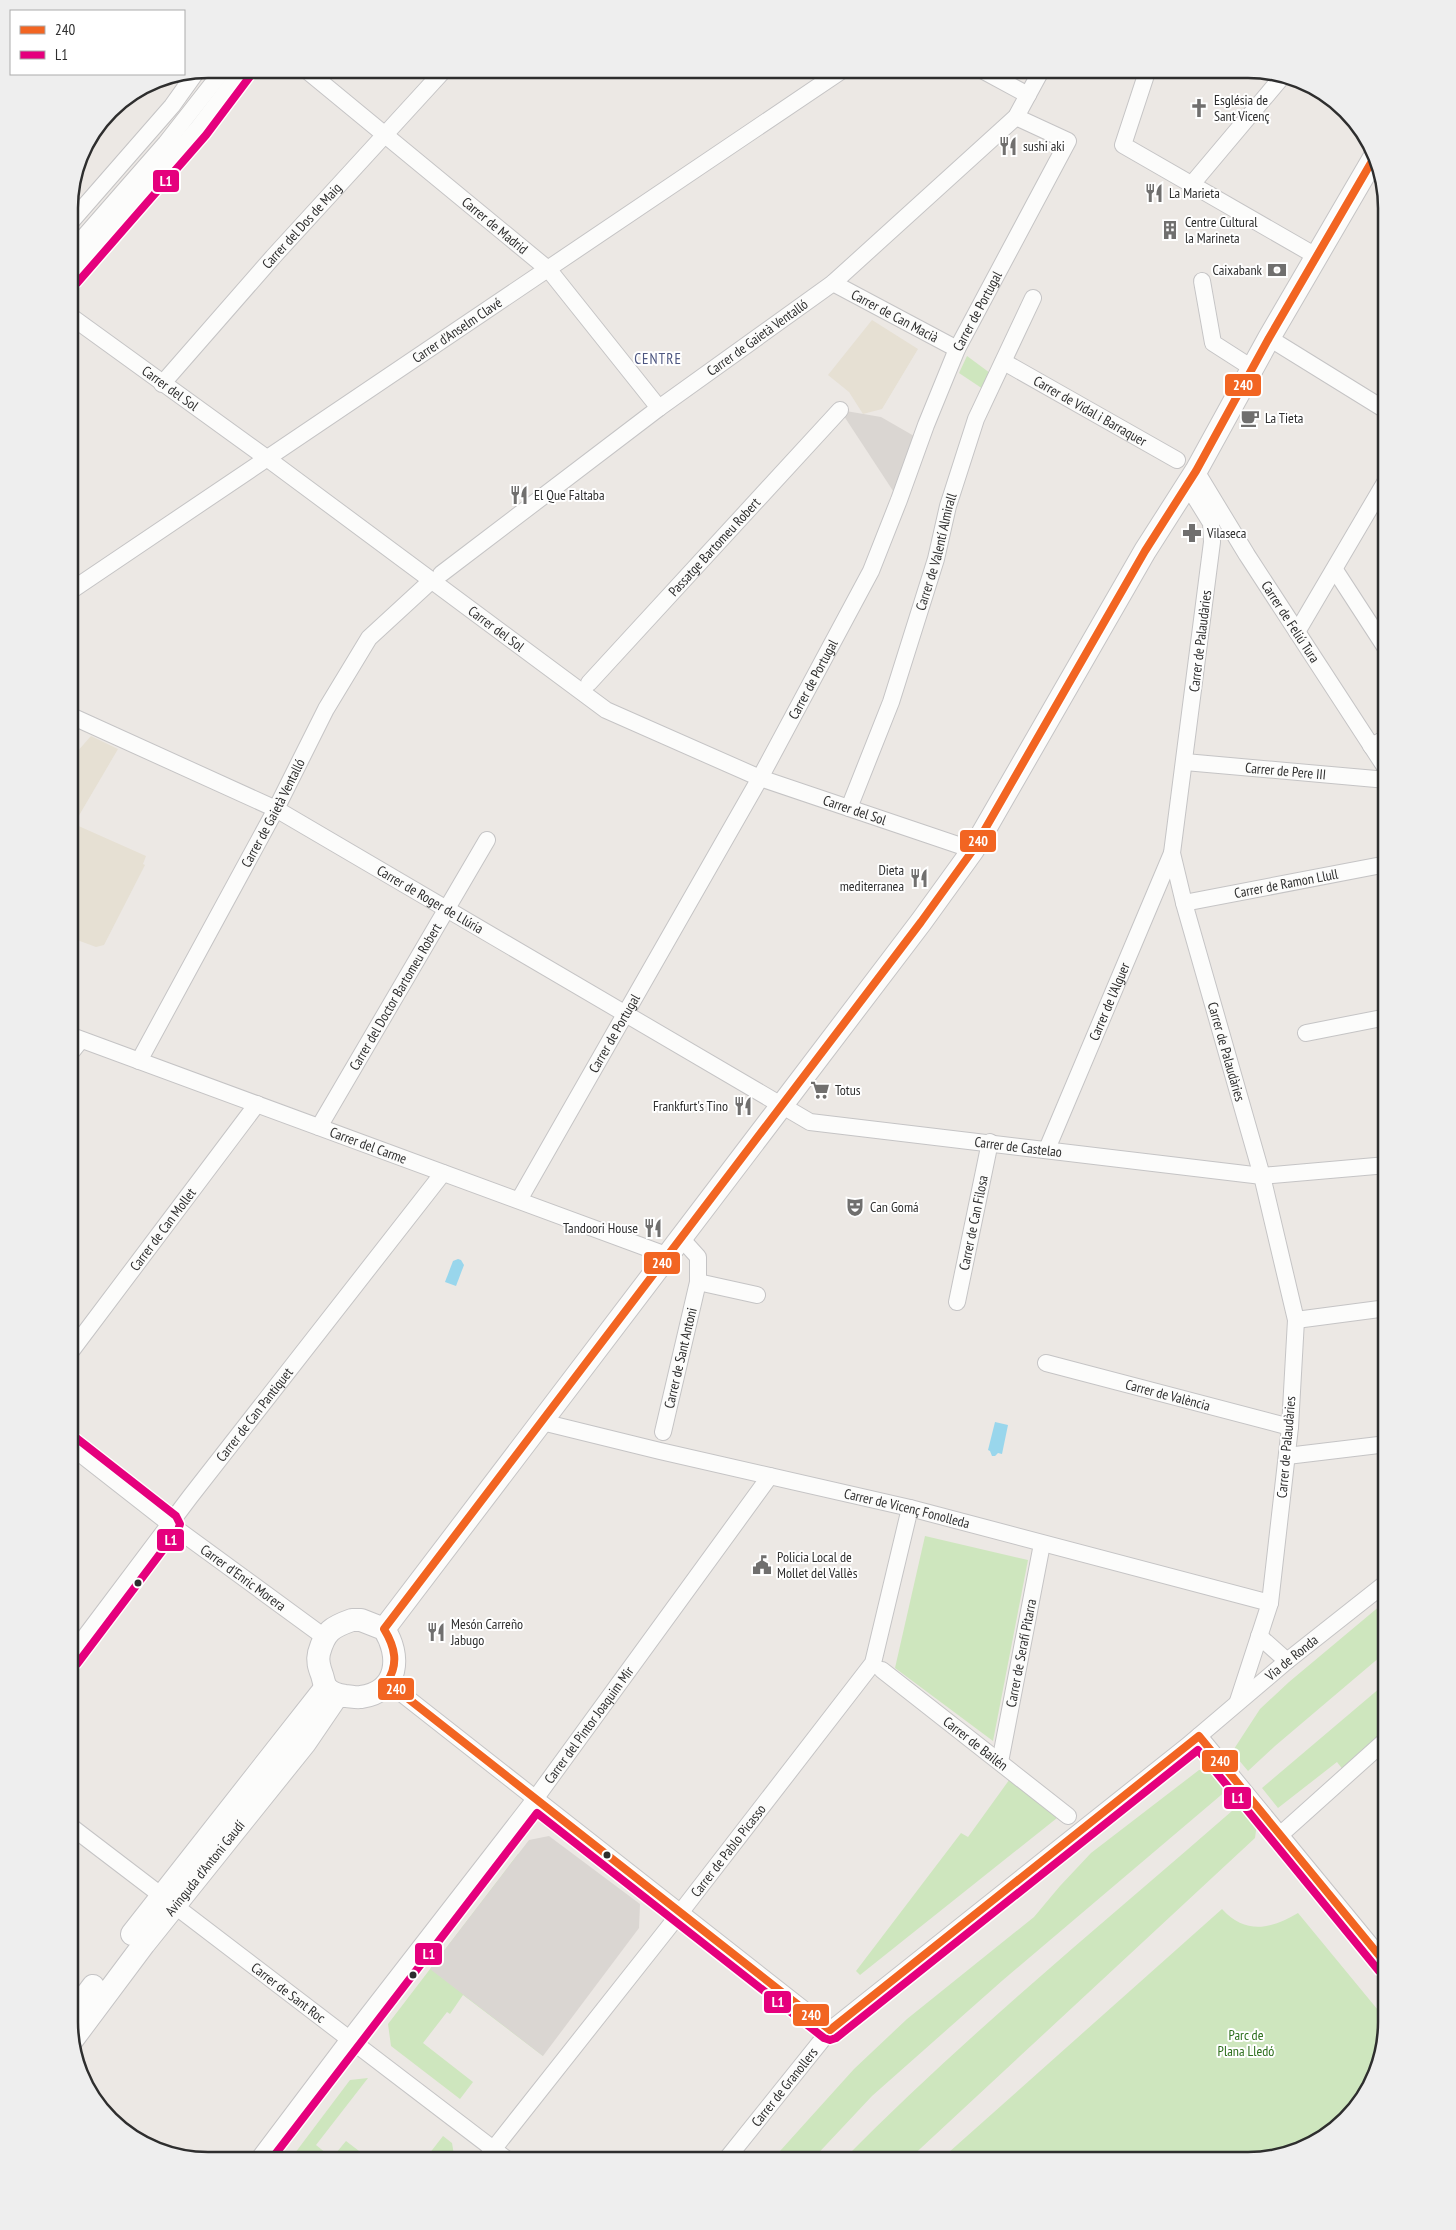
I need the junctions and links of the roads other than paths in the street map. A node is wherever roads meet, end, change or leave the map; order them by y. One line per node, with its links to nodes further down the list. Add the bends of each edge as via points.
1 (218, 77): 17 (street, via 166,143)
2 (237, 77): 19 (street, via 198,128)
3 (315, 77): 13 (street, Carrer de Madrid)
4 (438, 77): 13 (street, Carrer del Dos de Maig)
5 (831, 78): 20 (street, Carrer d'Anselm Clavé)
6 (996, 78): 11 (street)
7 (1037, 78): 11 (street, Carrer de Gaietà Ventalló)
8 (1145, 78): 15 (street, via 1122,145)
9 (191, 79): 16 (street, via 172,106)
10 (1275, 81): 15 (street)
11 (1028, 95): 12 (street, Carrer de Gaietà Ventalló)
12 (1016, 116): 22 (street, Carrer de Gaietà Ventalló); 26 (street, Carrer de Portugal, via 1068,141)
13 (384, 136): 20 (street, Carrer de Madrid); 29 (street, Carrer del Dos de Maig, via 273,256)
14 (1371, 163): 18 (street)
15 (1192, 184): 18 (street)
16 (78, 214)
17 (78, 244)
18 (1316, 256): 25 (street)
19 (78, 266)
20 (549, 270): 31 (street, Carrer de Madrid); 33 (street, Carrer d'Anselm Clavé)
21 (1202, 281): 28 (street, via 1213,343)
22 (833, 283): 26 (street, Carrer de Can Macià); 31 (street, Carrer de Gaietà Ventalló)
23 (1033, 298): 27 (street, Carrer de Valentí Almirall)
24 (78, 322): 29 (street, Carrer del Sol)
25 (1269, 338): 28 (street); 30 (street)
26 (957, 349): 50 (street, Carrer de Portugal, via 871,571)
27 (1004, 362): 34 (street, Carrer de Vidal i Barraquer); 52 (street, Carrer de Valentí Almirall, via 976,419 891,702)
28 (1252, 368): 35 (street)
29 (162, 384): 33 (street, Carrer del Sol)
30 (1378, 405)
31 (659, 408): 40 (street, Carrer de Gaietà Ventalló)
32 (840, 410): 44 (street, Passatge Bartomeu Robert)
33 (268, 459): 40 (street, Carrer del Sol); 41 (street, Carrer d'Anselm Clavé)
34 (1177, 460)
35 (1196, 471): 37 (street, Carrer de Feliú Tura); 38 (street, Carrer de Palaudàries, via 1193,494 1211,523); 55 (street, via 1144,551)
36 (1378, 497): 39 (street)
37 (1236, 535): 38 (street); 42 (street, Carrer de Feliú Tura)
38 (1212, 542): 49 (street, Carrer de Palaudàries)
39 (1334, 570): 42 (street); 43 (street)
40 (436, 577): 50 (street, Carrer del Sol, via 606,710); 53 (street, Carrer de Gaietà Ventalló, via 369,638 326,709)
41 (78, 586)
42 (1297, 632): 47 (street, Carrer de Feliú Tura)
43 (1378, 636)
44 (589, 683)
45 (78, 720): 53 (street, Carrer de Roger de Llúria)
46 (1378, 742): 47 (street)
47 (1371, 746): 48 (street, Carrer de Feliú Tura)
48 (1378, 756)
49 (1185, 762): 51 (street, Carrer de Pere III); 56 (street, Carrer de Palaudàries)
50 (760, 778): 52 (street, Carrer del Sol); 60 (street, Carrer de Portugal)
51 (1378, 779)
52 (849, 808): 55 (street, Carrer del Sol)
53 (276, 809): 59 (street, Carrer de Roger de Llúria); 64 (street, Carrer de Gaietà Ventalló)
54 (487, 840): 59 (street, Carrer del Doctor Bartomeu Robert)
55 (973, 850): 66 (street)
56 (1172, 853): 58 (street, Carrer de Palaudàries); 69 (street, Carrer de l'Alguer)
57 (1378, 866): 58 (street, Carrer de Ramon Llull)
58 (1184, 903): 72 (street, Carrer de Palaudàries)
59 (448, 908): 60 (street, Carrer de Roger de Llúria); 67 (street, Carrer del Doctor Bartomeu Robert)
60 (625, 1015): 66 (street, Carrer de Roger de Llúria); 73 (street, Carrer de Portugal)
61 (1378, 1019): 62 (street)
62 (1306, 1033)
63 (78, 1038): 64 (street, Carrer del Carme)
64 (138, 1061): 65 (street, Carrer del Carme)
65 (257, 1104): 67 (street, Carrer del Carme); 81 (street, Carrer de Can Mollet)
66 (780, 1106): 68 (street, Carrer de Castelao, via 810,1122); 74 (street)
67 (319, 1127): 71 (street, Carrer del Carme)
68 (990, 1142): 69 (street, Carrer de Castelao); 78 (street, Carrer de Can Filosa)
69 (1047, 1149): 72 (street, Carrer de Castelao)
70 (1378, 1166): 72 (street, Carrer de Castelao)
71 (443, 1173): 73 (street, Carrer del Carme); 91 (street, Carrer de Can Pantiquet)
72 (1262, 1176): 80 (street, Carrer de Palaudàries)
73 (519, 1200): 75 (street, Carrer del Carme)
74 (680, 1238): 75 (street); 76 (street, Carrer de Sant Antoni, via 698,1257)
75 (666, 1255): 83 (street)
76 (698, 1282): 77 (street); 85 (street, Carrer de Sant Antoni)
77 (757, 1295)
78 (957, 1302)
79 (1378, 1309): 80 (street)
80 (1296, 1320): 84 (street, Carrer de Palaudàries)
81 (77, 1343)
82 (1046, 1363): 84 (street, Carrer de València)
83 (542, 1422): 89 (street, Carrer de Vicenç Fonolleda); 95 (street)
84 (1290, 1428): 88 (street, Carrer de Palaudàries)
85 (663, 1432)
86 (1378, 1445): 88 (street)
87 (77, 1452): 91 (street, Carrer d'Enric Morera)
88 (1287, 1456): 94 (street, Carrer de Palaudàries)
89 (770, 1476): 90 (street, Carrer de Vicenç Fonolleda); 107 (street, Carrer del Pintor Joaquim Mir)
90 (910, 1508): 92 (street, Carrer de Vicenç Fonolleda); 112 (street, Carrer de Pablo Picasso, via 873,1663)
91 (170, 1524): 96 (street, Carrer d'Enric Morera); 98 (street, Carrer de Can Pantiquet)
92 (1042, 1544): 94 (street, Carrer de Vicenç Fonolleda); 106 (street, Carrer de Serafí Pitarra)
93 (1378, 1589): 99 (street, Via de Ronda)
94 (1270, 1603): 97 (street, Carrer de Palaudàries)
95 (384, 1628): 96 (street, via 352,1620); 101 (street, via 394,1646 396,1660)
96 (323, 1636): 102 (street, via 319,1666)
97 (1259, 1636): 99 (street); 103 (street, Carrer de Palaudàries)
98 (77, 1647)
99 (1287, 1661): 103 (street, Via de Ronda)
100 (882, 1670): 106 (street, Carrer de Bailén)
101 (387, 1682): 102 (street, via 379,1690 361,1697); 107 (street)
102 (331, 1691): 111 (street, Avinguda d'Antoni Gaudí)
103 (1238, 1701): 104 (street, Via de Ronda)
104 (1199, 1736): 110 (street); 115 (street, Carrer de Granollers)
105 (1378, 1747): 110 (street)
106 (1000, 1762): 108 (street, Carrer de Bailén)
107 (535, 1799): 112 (street); 117 (street, Carrer del Pintor Joaquim Mir)
108 (1068, 1816)
109 (77, 1831): 111 (street, Carrer de Sant Roc)
110 (1280, 1835): 113 (street)
111 (168, 1901): 114 (street, Avinguda d'Antoni Gaudí); 116 (street, Avinguda d'Antoni Gaudí); 117 (street, Carrer de Sant Roc)
112 (680, 1913): 115 (street); 120 (street, Carrer de Pablo Picasso)
113 (1378, 1954)
114 (77, 2009)
115 (830, 2030): 121 (street, Carrer de Granollers)
116 (78, 2032)
117 (349, 2039): 118 (street, Carrer del Pintor Joaquim Mir); 119 (street, Carrer de Sant Roc)
118 (264, 2152)
119 (484, 2152)
120 (490, 2152)
121 (732, 2152)

